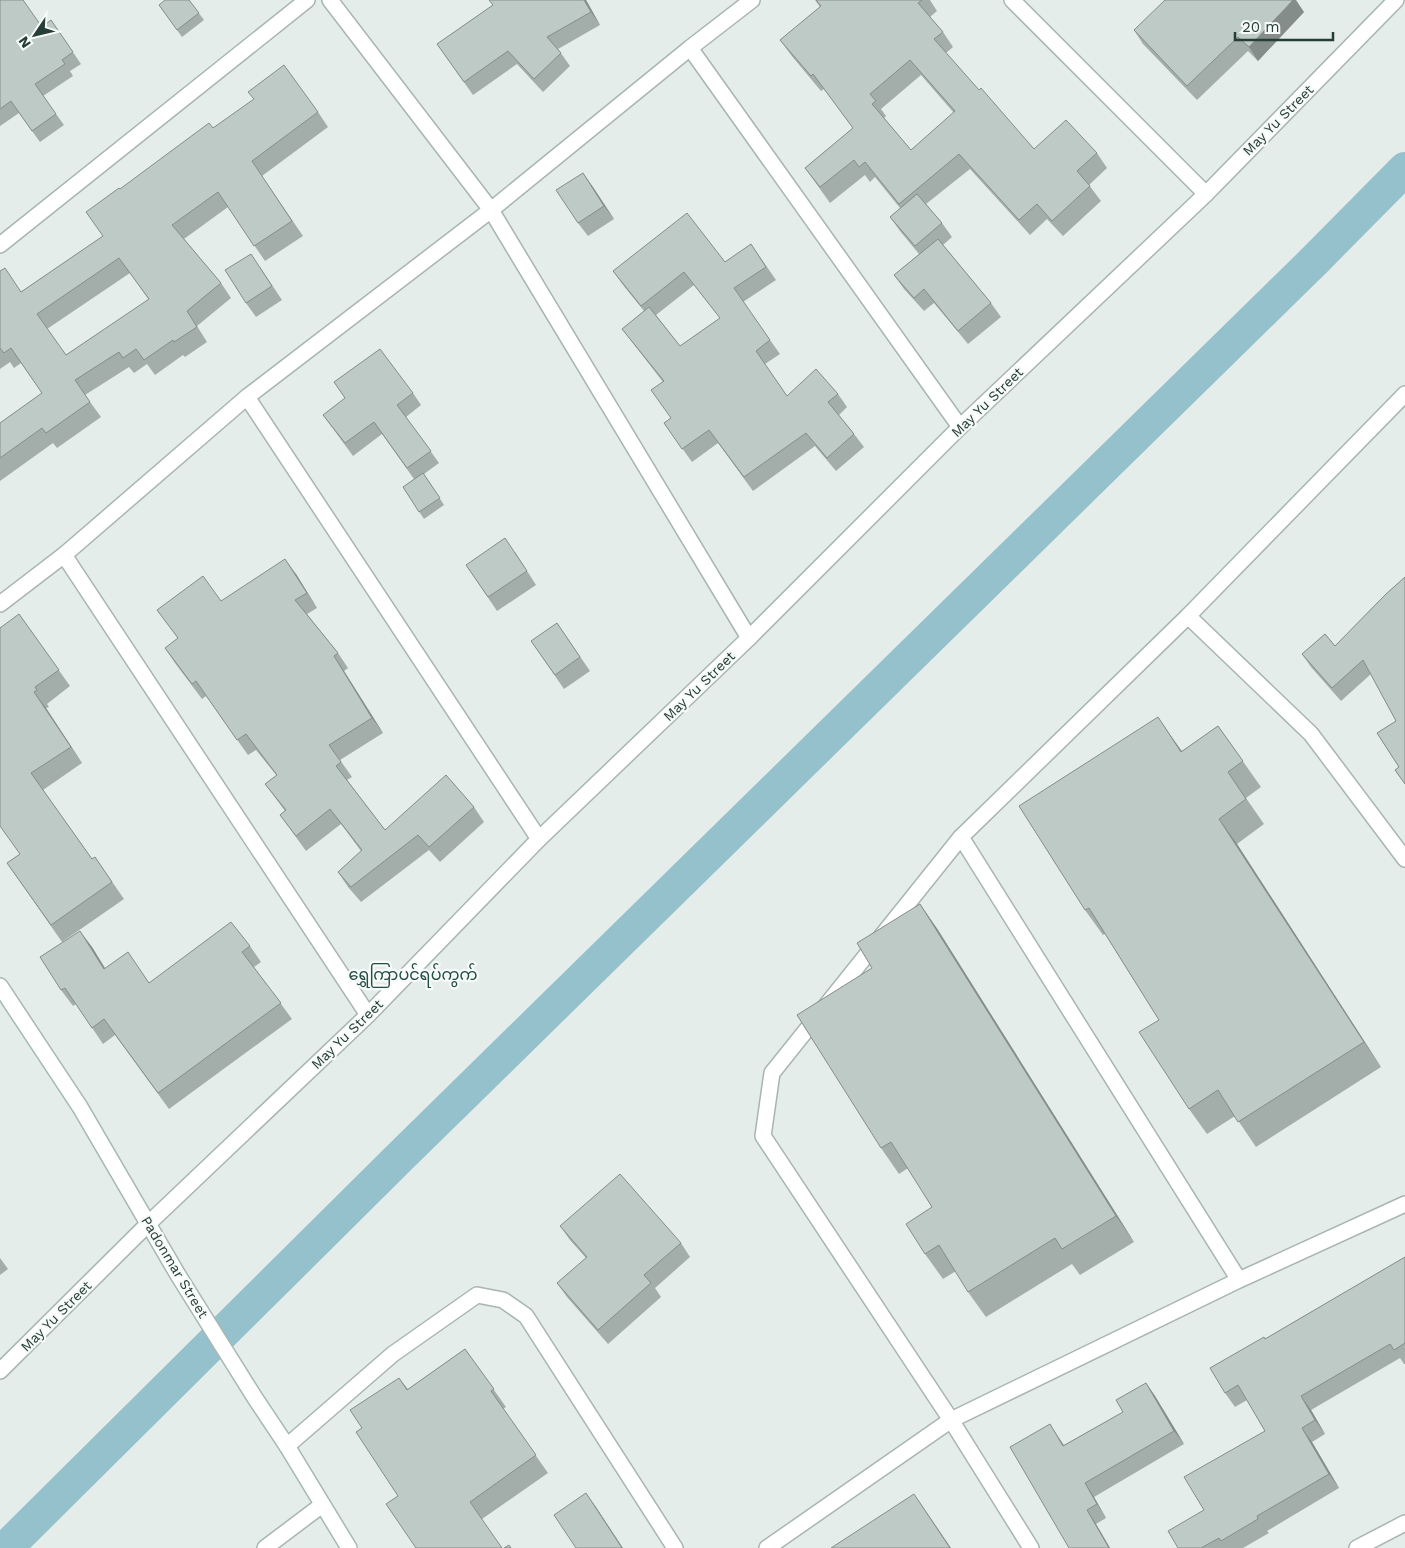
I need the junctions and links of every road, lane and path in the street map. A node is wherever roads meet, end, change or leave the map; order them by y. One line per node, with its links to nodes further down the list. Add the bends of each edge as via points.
1 (307, 0): 9 (street)
2 (330, 0): 8 (street)
3 (752, 0): 6 (street)
4 (1012, 0): 7 (street)
5 (1386, 4): 7 (street, May Yu Street)
6 (690, 48): 8 (street); 12 (street)
7 (1206, 194): 12 (street, May Yu Street)
8 (491, 210): 10 (street); 16 (street)
9 (0, 245)
10 (247, 397): 13 (street); 18 (street)
11 (1402, 403): 15 (street)
12 (960, 427): 16 (street, May Yu Street)
13 (64, 555): 14 (street); 21 (street)
14 (0, 604)
15 (1188, 616): 17 (street); 19 (street, via 1311,734)
16 (749, 638): 18 (street, May Yu Street)
17 (961, 837): 24 (street); 26 (street, via 772,1073 763,1136)
18 (539, 839): 21 (street, May Yu Street)
19 (1405, 859)
20 (0, 986): 23 (street, Padonmar Street, via 80,1107)
21 (368, 1015): 23 (street, May Yu Street)
22 (1405, 1204): 24 (street)
23 (150, 1223): 25 (street, May Yu Street); 27 (street, Padonmar Street, via 178,1275)
24 (1239, 1280): 26 (street)
25 (0, 1371)
26 (951, 1420): 33 (street); 34 (street)
27 (287, 1446): 28 (street, Padonmar Street); 32 (street, via 393,1354 477,1295 503,1300 526,1316)
28 (322, 1505): 30 (street); 31 (street, Padonmar Street)
29 (1403, 1528): 35 (street)
30 (265, 1548)
31 (349, 1548)
32 (675, 1548)
33 (767, 1548)
34 (1031, 1548)
35 (1357, 1548)

